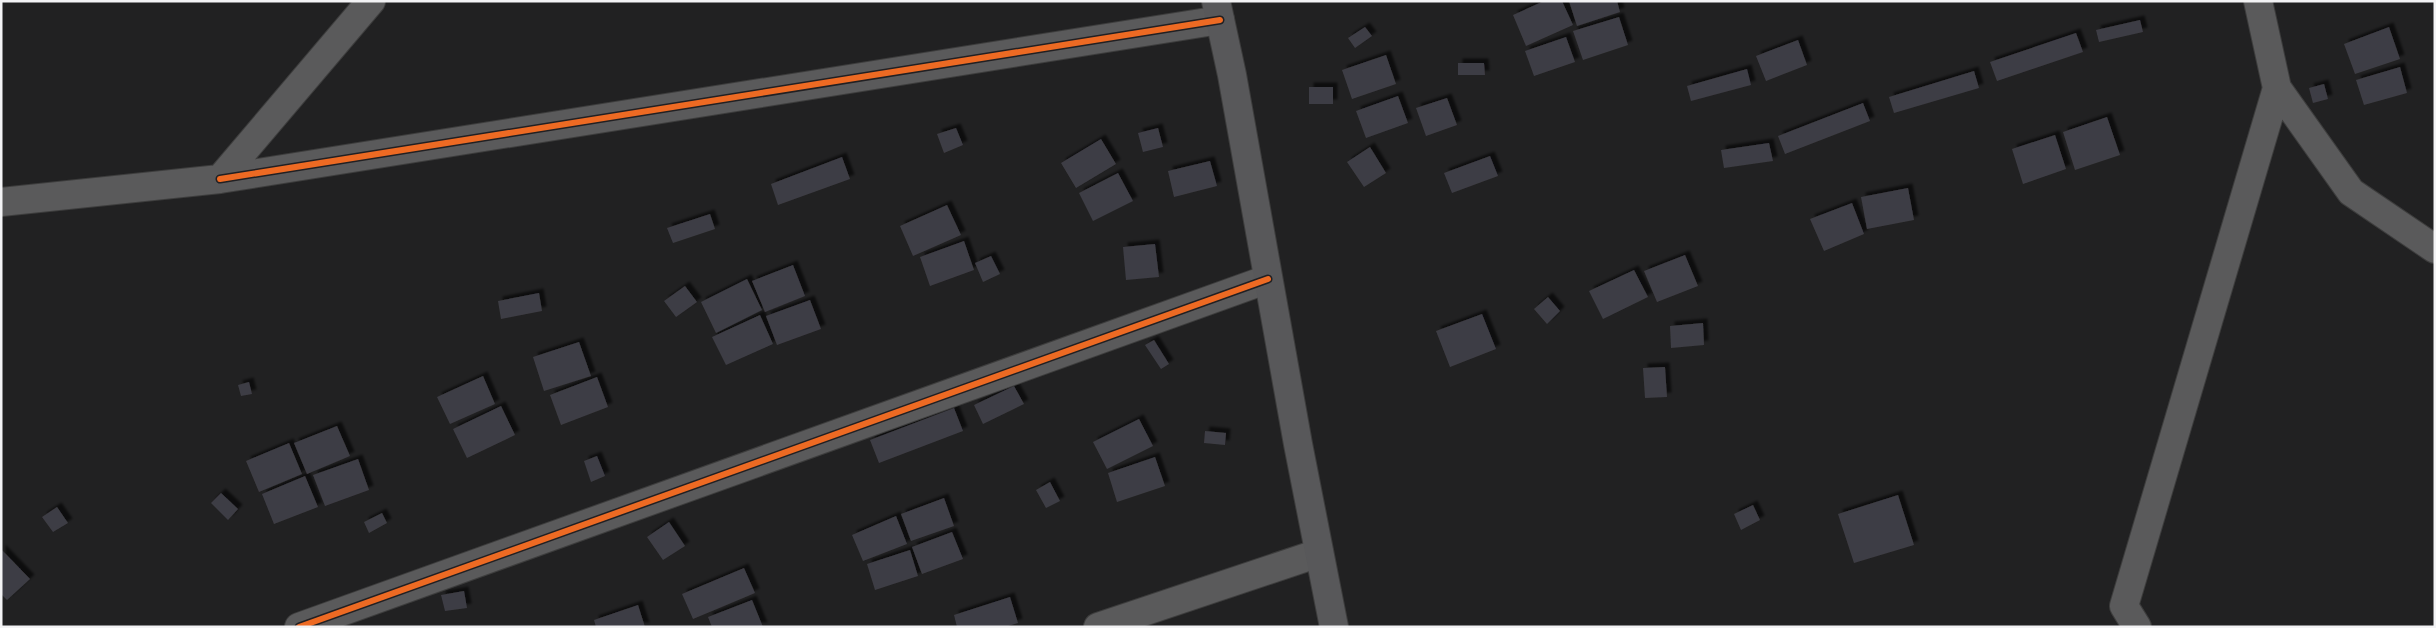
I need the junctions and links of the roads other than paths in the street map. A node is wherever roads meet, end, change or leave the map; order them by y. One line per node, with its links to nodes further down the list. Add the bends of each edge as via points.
1 (371, 1): 5 (street)
2 (2258, 1): 4 (street)
3 (1218, 10): 5 (street); 8 (street)
4 (2277, 88): 7 (street, via 2351,192); 13 (street, via 2124,606)
5 (220, 179): 6 (street)
6 (1, 202)
7 (2435, 249)
8 (1268, 280): 9 (street); 10 (street)
9 (1319, 553): 11 (street); 12 (street)
10 (299, 627)
11 (1098, 627)
12 (1334, 627)
13 (2137, 627)

